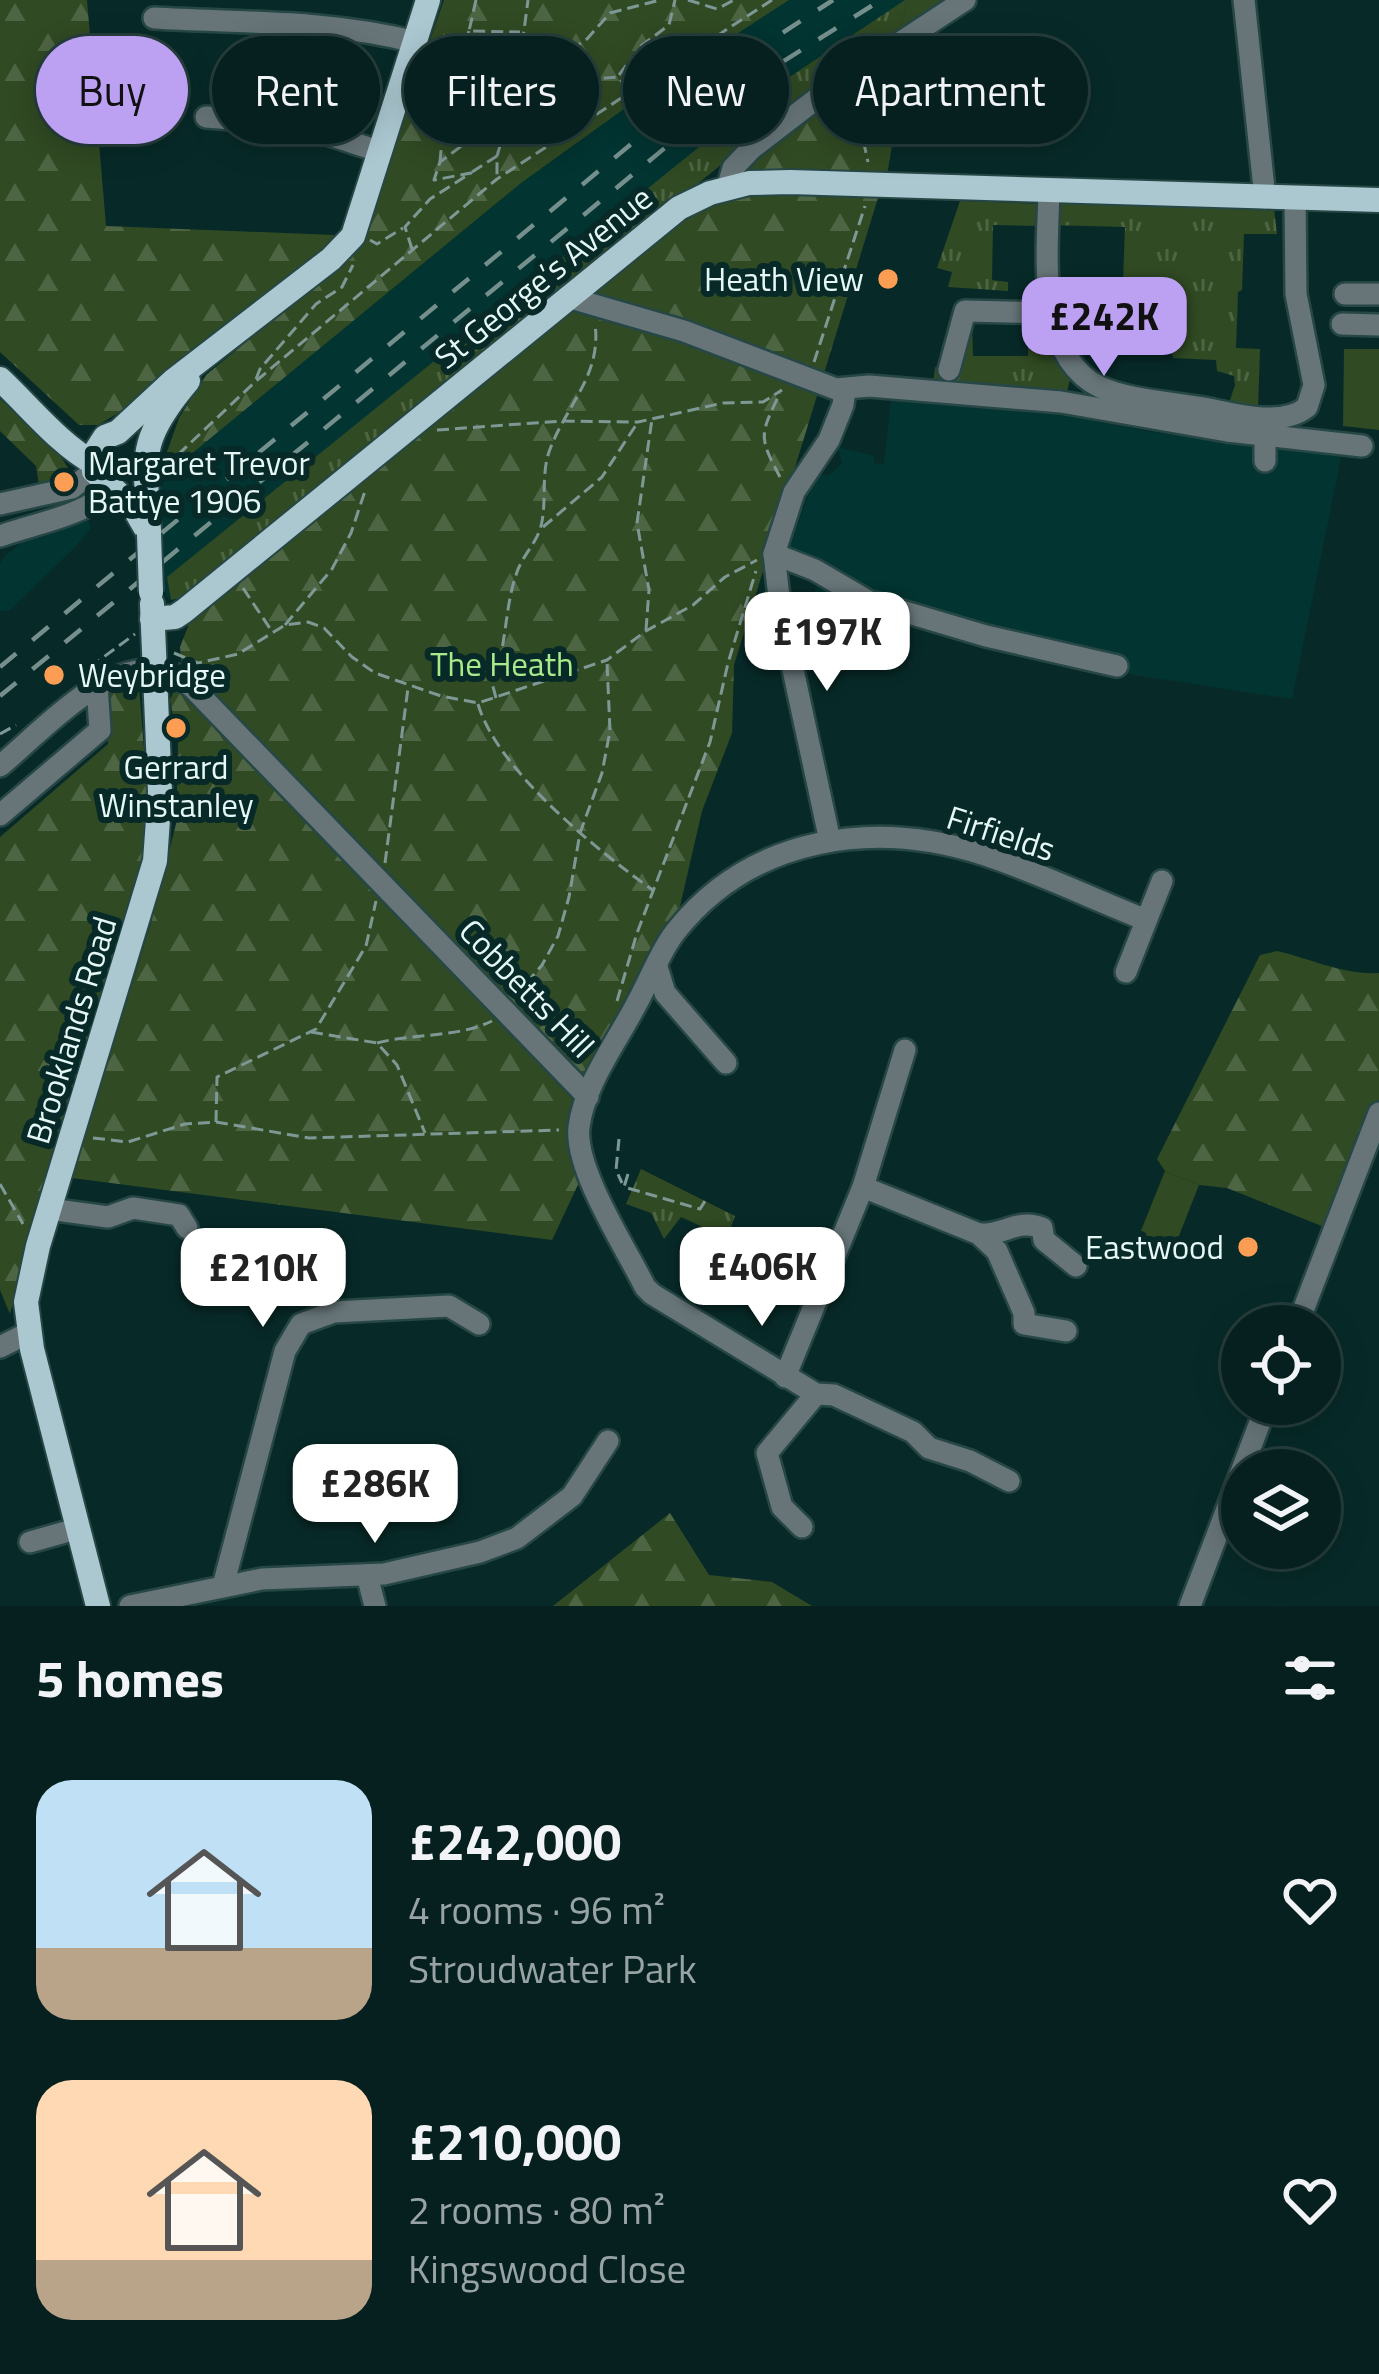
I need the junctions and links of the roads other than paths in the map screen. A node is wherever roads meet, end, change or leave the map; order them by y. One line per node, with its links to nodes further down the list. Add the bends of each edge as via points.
1 (312, 0): 6 (street)
2 (428, 0): 7 (main road)
3 (965, 0): 12 (street, via 751,149)
4 (1244, 0): 14 (street)
5 (154, 17): 6 (street)
6 (310, 25): 8 (street)
7 (417, 36)
8 (404, 39)
9 (404, 79): 11 (main road)
10 (206, 118): 11 (street, via 296,124)
11 (382, 152): 23 (main road, via 367,242 331,259)
12 (727, 189): 13 (main road, St George’s Avenue, via 790,182); 19 (main road, St George’s Avenue, via 680,208)
13 (1049, 190): 14 (main road, St George’s Avenue); 20 (street)
14 (1265, 197): 15 (main road, St George’s Avenue)
15 (1294, 199): 16 (main road, St George’s Avenue); 20 (street, via 1296,294 1314,385 1299,414 1220,412 1103,389 1081,371)
16 (1379, 200)
17 (1345, 294): 18 (street)
18 (1379, 295)
19 (579, 301): 26 (street); 36 (main road, St George’s Avenue, via 175,617)
20 (1050, 313): 24 (street, via 965,311)
21 (1342, 325): 22 (street)
22 (1379, 325)
23 (218, 347): 30 (main road, via 158,422); 31 (main road, via 173,380)
24 (949, 370)
25 (0, 379): 31 (main road, via 74,453)
26 (845, 389): 27 (street, via 1061,402); 35 (street, via 829,440 794,492)
27 (1265, 435): 28 (street); 29 (street)
28 (1362, 446)
29 (1264, 461)
30 (148, 464): 31 (main road); 31 (main road, via 138,437); 33 (main road, Brooklands Road)
31 (106, 465): 32 (street, via 73,488); 33 (main road); 34 (street, via 100,500)
32 (0, 504)
33 (149, 534): 36 (main road, Brooklands Road, bridge, via 152,592)
34 (0, 536)
35 (774, 554): 38 (street, via 868,601); 42 (street)
36 (144, 626): 37 (main road, Brooklands Road)
37 (158, 665): 39 (street); 49 (street, Cobbetts Hill, via 181,677); 52 (main road, Brooklands Road, via 155,861)
38 (1117, 666)
39 (97, 685): 40 (street); 41 (street, via 100,730)
40 (0, 766)
41 (0, 815)
42 (830, 841): 44 (street, Firfields, via 897,839 984,855); 45 (street, Firfields, via 754,864 674,933)
43 (1162, 881): 44 (street)
44 (1146, 920): 46 (street)
45 (657, 967): 48 (street, via 664,993); 49 (street, Firfields)
46 (1126, 972)
47 (905, 1050): 51 (street)
48 (726, 1063)
49 (588, 1097): 61 (street, Cobbetts Hill, via 578,1130 594,1184 645,1287)
50 (1379, 1113): 56 (street)
51 (863, 1186): 54 (street); 61 (street)
52 (49, 1209): 53 (street, via 108,1217 133,1208 179,1216); 59 (main road, Brooklands Road, via 26,1302)
53 (187, 1228)
54 (979, 1234): 55 (street, via 1028,1222); 58 (street, via 1001,1259 1024,1324)
55 (1076, 1266)
56 (1305, 1305)
57 (479, 1324): 70 (street, via 449,1306 334,1312 301,1324 285,1351)
58 (1066, 1331)
59 (30, 1332): 60 (street); 67 (main road, Brooklands Road)
60 (0, 1347)
61 (785, 1377): 62 (street)
62 (816, 1394): 65 (street, via 834,1395); 66 (street, via 767,1453)
63 (1259, 1425): 74 (street)
64 (608, 1441): 69 (street, via 572,1496 517,1538)
65 (1010, 1481)
66 (791, 1524)
67 (76, 1529): 68 (street); 71 (main road, Brooklands Road)
68 (30, 1541)
69 (367, 1575): 70 (street); 73 (street)
70 (223, 1586): 72 (street)
71 (98, 1606)
72 (130, 1606)
73 (375, 1606)
74 (1190, 1606)

